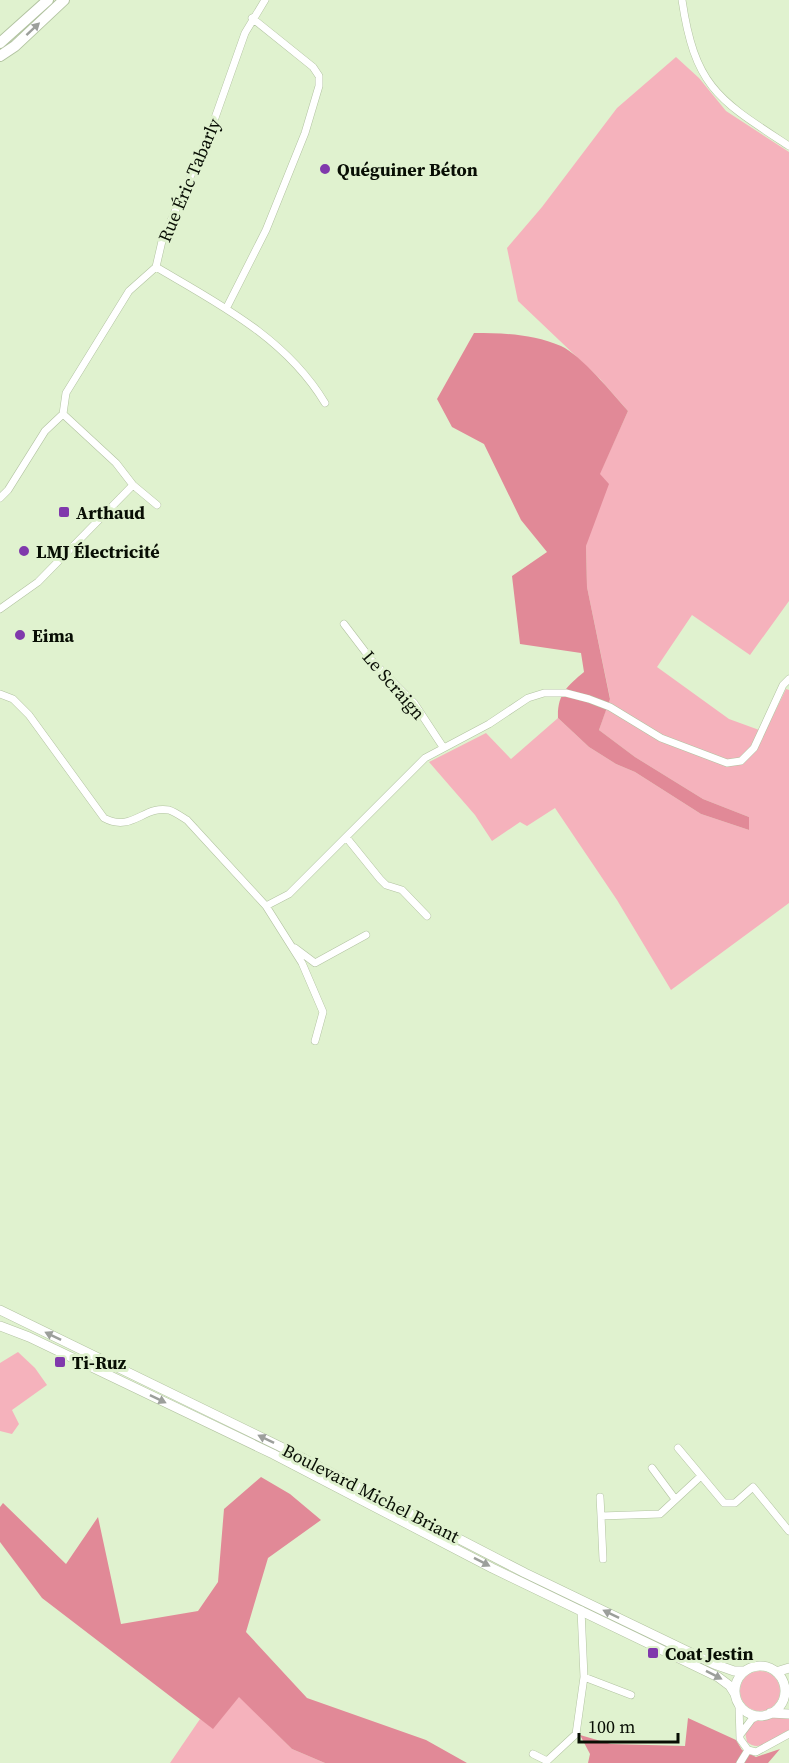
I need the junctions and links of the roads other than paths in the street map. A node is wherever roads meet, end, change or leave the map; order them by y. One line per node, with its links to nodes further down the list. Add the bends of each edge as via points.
1 (48, 0): 6 (highway)
2 (64, 0): 7 (highway, one-way to 2)
3 (265, 0): 5 (street, Rue Éric Tabarly)
4 (682, 0): 8 (street, via 700,67 713,90 729,106)
5 (252, 18): 9 (street, Rue Éric Tabarly, via 210,132 162,241); 10 (street, via 313,67 319,76 319,86 283,192)
6 (0, 43)
7 (0, 56)
8 (789, 146)
9 (156, 267): 10 (street); 12 (street, via 129,291 109,322 66,393)
10 (226, 307): 11 (street, via 289,358)
11 (325, 403)
12 (63, 414): 13 (street, via 116,463); 14 (street, via 45,430)
13 (133, 485): 15 (street); 16 (street, via 38,582)
14 (0, 498)
15 (157, 505)
16 (0, 609)
17 (344, 624): 20 (street, Le Scraign, via 373,662 414,703)
18 (789, 679): 20 (street, via 754,748 741,761 714,760 661,738 610,706 566,693 528,698 489,724)
19 (0, 694): 22 (street, via 13,699 29,715 104,818 115,824 126,823 156,810 170,810 187,820)
20 (443, 747): 21 (street, via 424,758)
21 (346, 837): 22 (street, via 289,894); 23 (street, via 386,885 402,890)
22 (266, 906): 25 (street)
23 (427, 916)
24 (366, 935): 25 (street, via 315,963)
25 (290, 945): 26 (street, via 323,1012)
26 (315, 1041)
27 (3, 1311): 36 (main road, Boulevard Michel Briant, one-way to 27)
28 (0, 1326): 37 (main road, Boulevard Michel Briant, one-way to 37, via 273,1454)
29 (678, 1448): 31 (street)
30 (652, 1468): 33 (street)
31 (701, 1476): 33 (street); 35 (street, via 727,1505 753,1488)
32 (600, 1497): 34 (street)
33 (675, 1499): 34 (street, via 660,1514)
34 (601, 1516): 38 (street)
35 (789, 1531)
36 (462, 1540): 37 (main road); 41 (main road, Boulevard Michel Briant, one-way to 36, via 714,1664)
37 (458, 1550): 39 (main road, Boulevard Michel Briant, one-way to 39)
38 (603, 1558)
39 (580, 1610): 43 (street); 45 (main road, Boulevard Michel Briant, one-way to 45, via 722,1680)
40 (789, 1668): 42 (main road)
41 (744, 1671): 42 (main road, via 757,1666); 45 (main road, via 737,1680)
42 (776, 1672): 44 (main road)
43 (584, 1677): 46 (street); 54 (street, via 576,1734 547,1761)
44 (786, 1690): 48 (main road, via 780,1705)
45 (735, 1694): 47 (main road)
46 (631, 1695)
47 (740, 1705): 50 (main road); 52 (street)
48 (770, 1713): 49 (main road); 50 (main road)
49 (789, 1714)
50 (758, 1716): 52 (street)
51 (789, 1734): 53 (street, via 756,1752)
52 (740, 1735): 53 (street)
53 (748, 1750): 55 (street)
54 (533, 1754)
55 (740, 1763)

